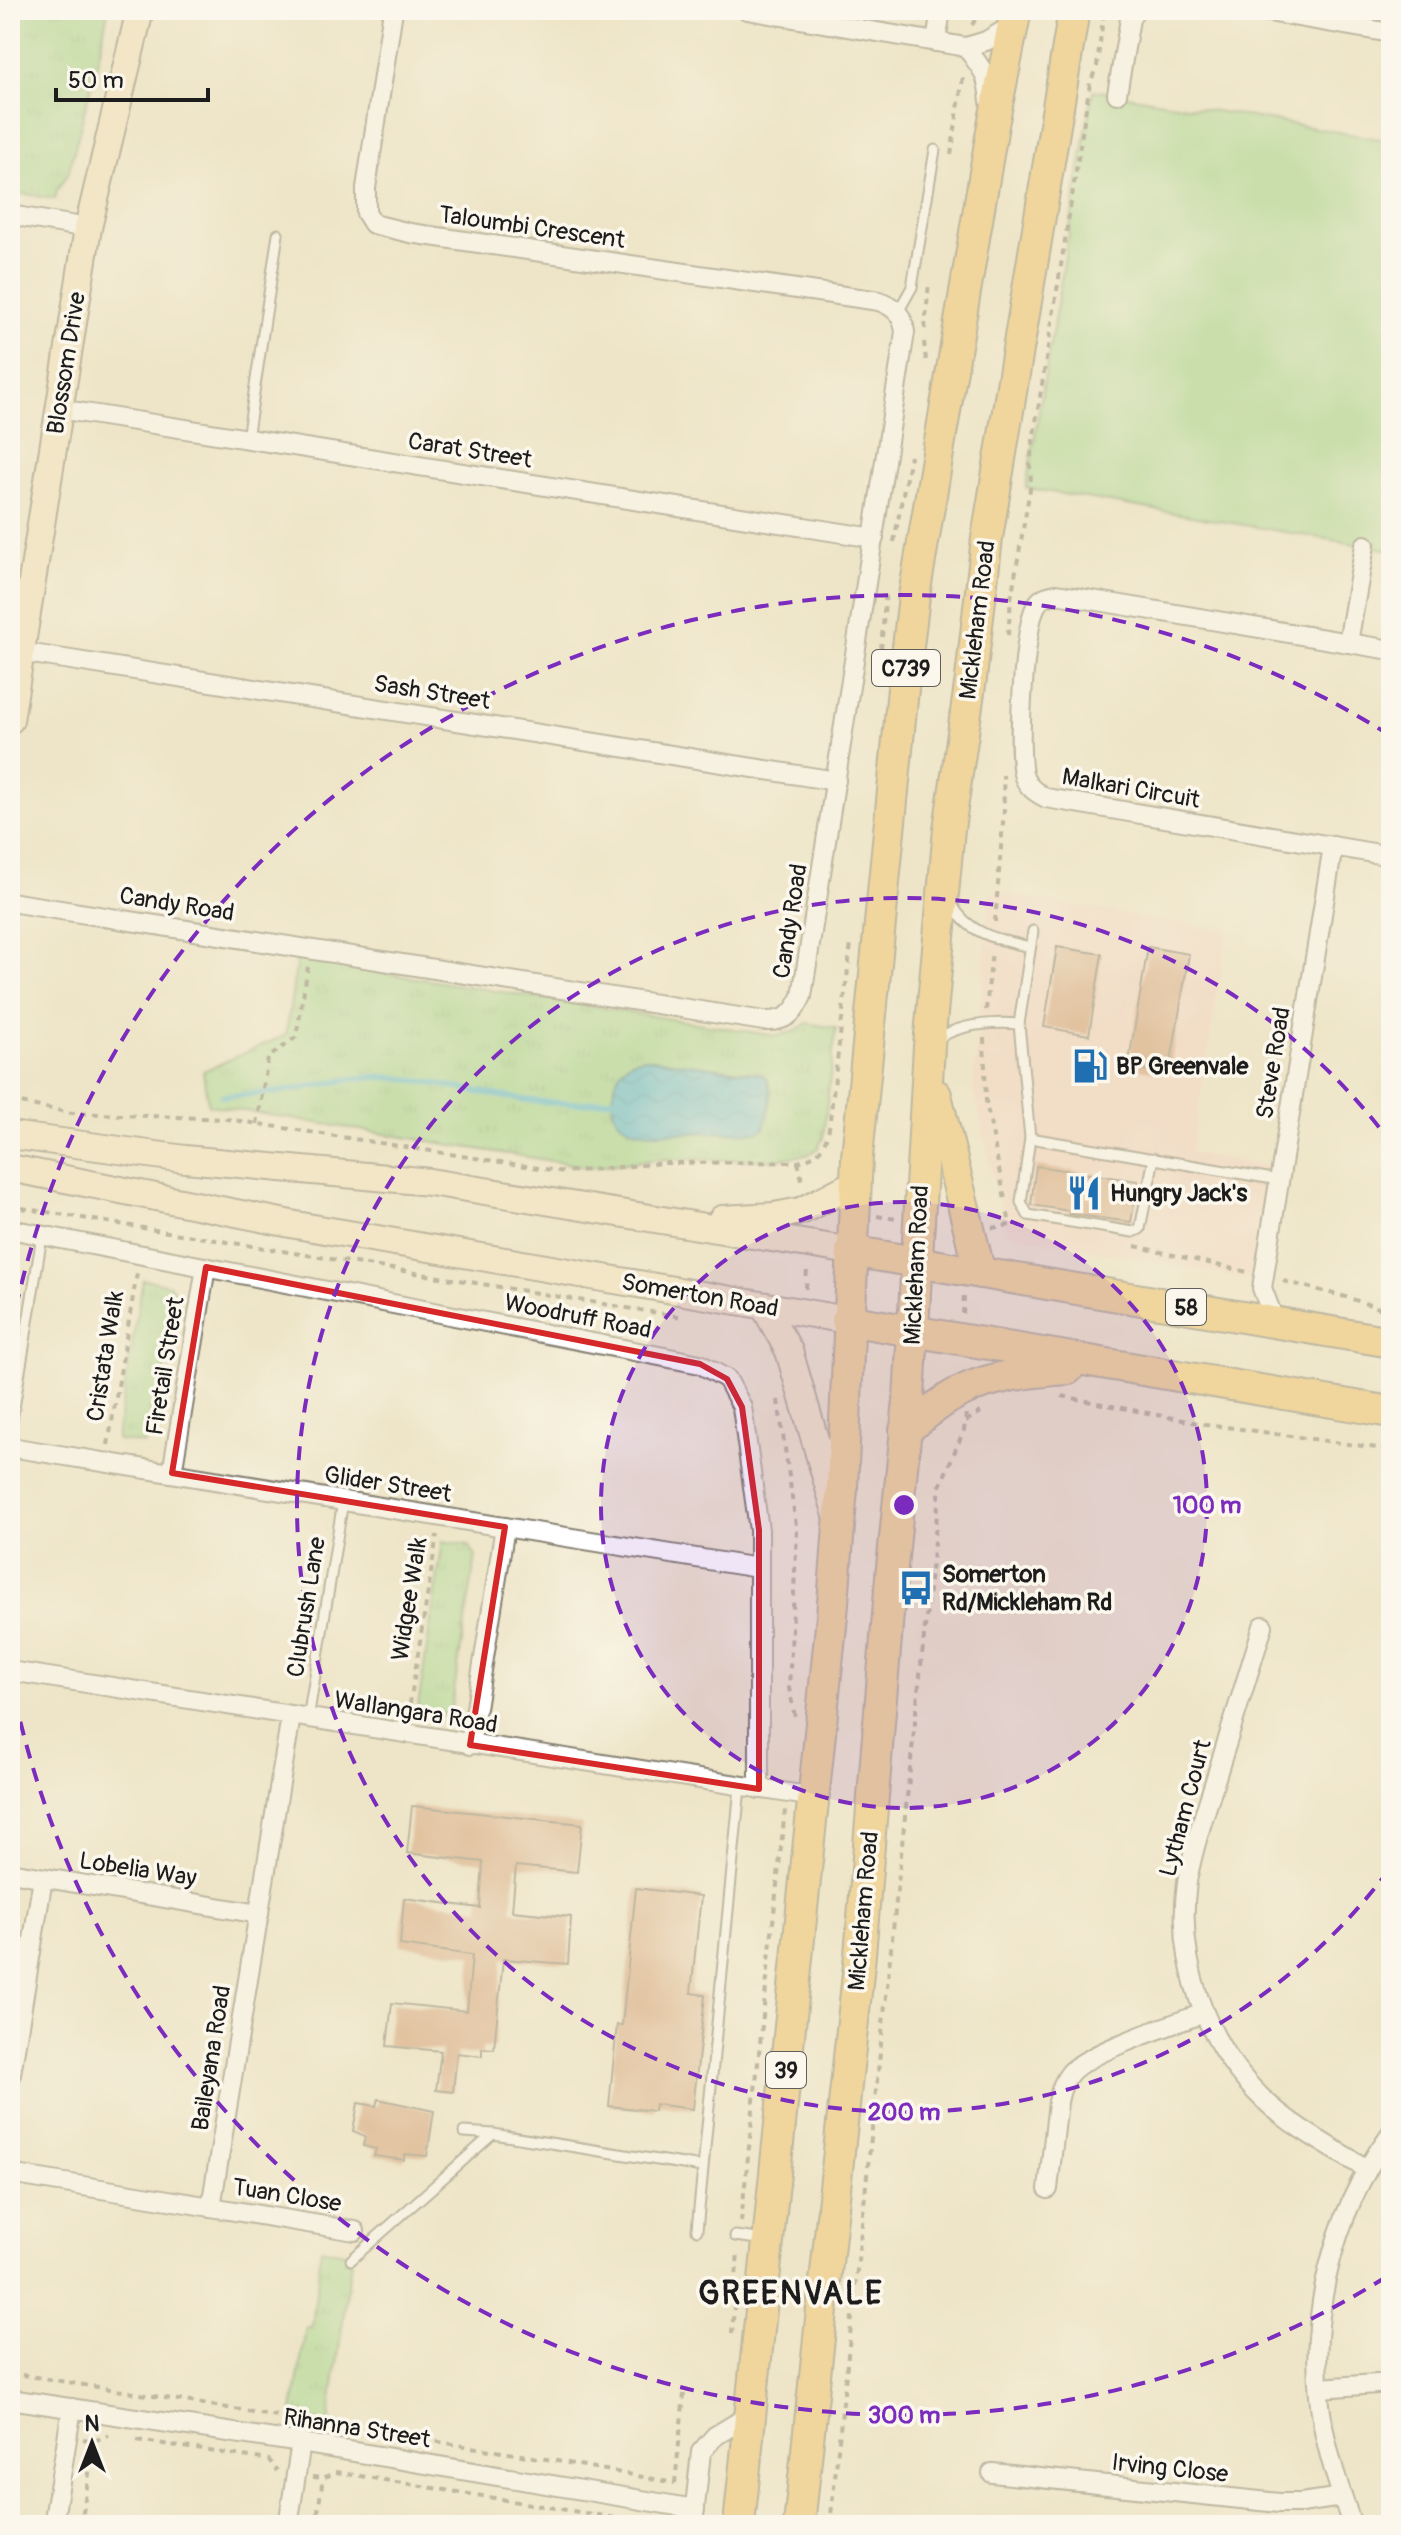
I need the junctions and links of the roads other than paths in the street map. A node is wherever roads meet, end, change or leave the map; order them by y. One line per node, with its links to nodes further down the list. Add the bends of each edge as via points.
1 (140, 10): 16 (main road, Blossom Drive)
2 (393, 10): 18 (street, Taloumbi Crescent, via 366,188 366,213 373,224 879,301)
3 (747, 10): 10 (street)
4 (941, 10): 10 (street)
5 (1074, 10): 30 (main road, Mickleham Road / C739, via 987,538)
6 (1135, 10): 12 (street)
7 (1257, 10): 9 (street)
8 (1014, 18): 11 (street, via 986,41); 13 (main road, C739)
9 (1391, 33)
10 (936, 42): 11 (street)
11 (966, 47): 13 (street, via 989,82)
12 (1117, 94)
13 (993, 125): 41 (main road, C739, via 914,596)
14 (935, 150): 18 (lane, via 912,287)
15 (10, 215): 16 (street)
16 (88, 228): 19 (main road, Blossom Drive)
17 (278, 234): 20 (lane)
18 (898, 312): 21 (street, Candy Road, via 905,332)
19 (59, 409): 20 (street, Carat Street); 25 (main road, Blossom Drive)
20 (247, 439): 21 (street, Carat Street)
21 (874, 538): 27 (street, Candy Road)
22 (1365, 545): 23 (street)
23 (1348, 643): 24 (street, Malkari Circuit); 28 (street, Malkari Circuit, via 1056,594 1042,598 1030,622 1022,709 1024,778 1046,798)
24 (1391, 650)
25 (20, 652): 26 (main road, Blossom Drive); 27 (street, Sash Street)
26 (10, 720)
27 (836, 781): 31 (street, Candy Road, via 802,996 782,1020)
28 (1333, 846): 29 (street, Malkari Circuit); 40 (street, Steve Road)
29 (1391, 856)
30 (945, 868): 33 (lane, via 948,896 958,915 983,934); 35 (main road, Mickleham Road / C739)
31 (10, 902)
32 (1033, 931): 33 (lane)
33 (1030, 947): 34 (lane)
34 (1019, 1024): 35 (lane, via 955,1030); 37 (lane)
35 (929, 1046): 46 (main road, Mickleham Road / C739); 48 (main road)
36 (10, 1135): 42 (main road, 58, via 185,1159 430,1182)
37 (1030, 1138): 38 (lane); 38 (lane, via 1021,1202 1028,1215 1088,1225 1140,1229)
38 (1154, 1158): 40 (lane)
39 (10, 1168): 50 (main road, Somerton Road, via 296,1225)
40 (1279, 1180): 49 (street, Steve Road)
41 (855, 1183): 42 (main road, via 801,1211); 45 (main road, C739)
42 (674, 1222): 45 (main road, 58)
43 (10, 1229): 44 (street, Woodruff Road)
44 (42, 1236): 47 (street, Woodruff Road); 59 (lane)
45 (851, 1251): 46 (main road, 58); 52 (main road, 39)
46 (916, 1262): 48 (main road, 58); 54 (main road, Mickleham Road / C739)
47 (206, 1267): 61 (street, Firetail Street); 65 (street, Woodruff Road, via 700,1364 727,1379 742,1407 759,1530)
48 (972, 1271): 51 (main road, 58)
49 (1263, 1282): 51 (street, via 1251,1302); 53 (street)
50 (764, 1306): 52 (main road, Somerton Road); 63 (main road, via 789,1351)
51 (1232, 1315): 53 (main road, 58)
52 (847, 1320): 54 (main road, Somerton Road); 63 (main road, 39)
53 (1275, 1322): 55 (main road, 58)
54 (913, 1331): 56 (main road, Somerton Road); 58 (main road, Mickleham Road)
55 (1391, 1342)
56 (1122, 1366): 57 (main road, Somerton Road); 58 (main road, via 1032,1372 978,1385 948,1398)
57 (1391, 1412)
58 (905, 1430): 93 (main road, Mickleham Road, via 860,1955)
59 (10, 1433)
60 (10, 1447): 61 (street, Glider Street)
61 (172, 1473): 62 (street, Glider Street)
62 (343, 1501): 64 (street, Glider Street); 68 (lane, Clubrush Lane)
63 (839, 1523): 71 (main road, 39)
64 (505, 1527): 65 (street, Glider Street); 69 (street)
65 (758, 1568): 70 (street, Woodruff Road)
66 (1263, 1626): 75 (street, Lytham Court, via 1187,1884 1187,1943)
67 (10, 1671): 68 (street, Wallangara Road)
68 (299, 1718): 69 (street, Wallangara Road); 74 (street, Baileyana Road)
69 (470, 1745): 70 (street, Wallangara Road)
70 (750, 1788): 71 (street, Wallangara Road); 80 (lane)
71 (800, 1795): 92 (main road, 39, via 748,2238)
72 (10, 1872): 73 (street, Lobelia Way)
73 (43, 1878): 74 (street, Lobelia Way); 76 (street)
74 (259, 1914): 84 (street, Baileyana Road)
75 (1204, 2013): 81 (street, Lytham Court, via 1222,2049 1261,2097); 83 (street, via 1093,2057 1071,2072 1060,2091)
76 (10, 2080)
77 (464, 2132): 79 (lane)
78 (1391, 2133): 81 (street)
79 (493, 2134): 80 (lane); 87 (lane)
80 (702, 2167): 85 (lane)
81 (1367, 2169): 89 (street, via 1328,2271 1319,2333)
82 (10, 2174): 84 (street)
83 (1048, 2189)
84 (211, 2207): 86 (street, Tuan Close)
85 (697, 2230)
86 (355, 2231)
87 (351, 2260)
88 (1391, 2383): 89 (street)
89 (1319, 2388): 97 (street)
90 (10, 2399): 91 (street, Rihanna Street)
91 (72, 2408): 94 (street, Rihanna Street); 99 (street)
92 (750, 2415): 98 (street, via 705,2446); 101 (main road, 39)
93 (808, 2436): 96 (lane); 102 (main road, Mickleham Road)
94 (301, 2443): 98 (street, Rihanna Street, via 674,2505); 100 (street)
95 (992, 2473): 97 (street, Irving Close, via 1291,2504)
96 (813, 2491)
97 (1342, 2497): 103 (street)
98 (694, 2517)
99 (53, 2525)
100 (288, 2525)
101 (739, 2525)
102 (799, 2525)
103 (1352, 2525)

